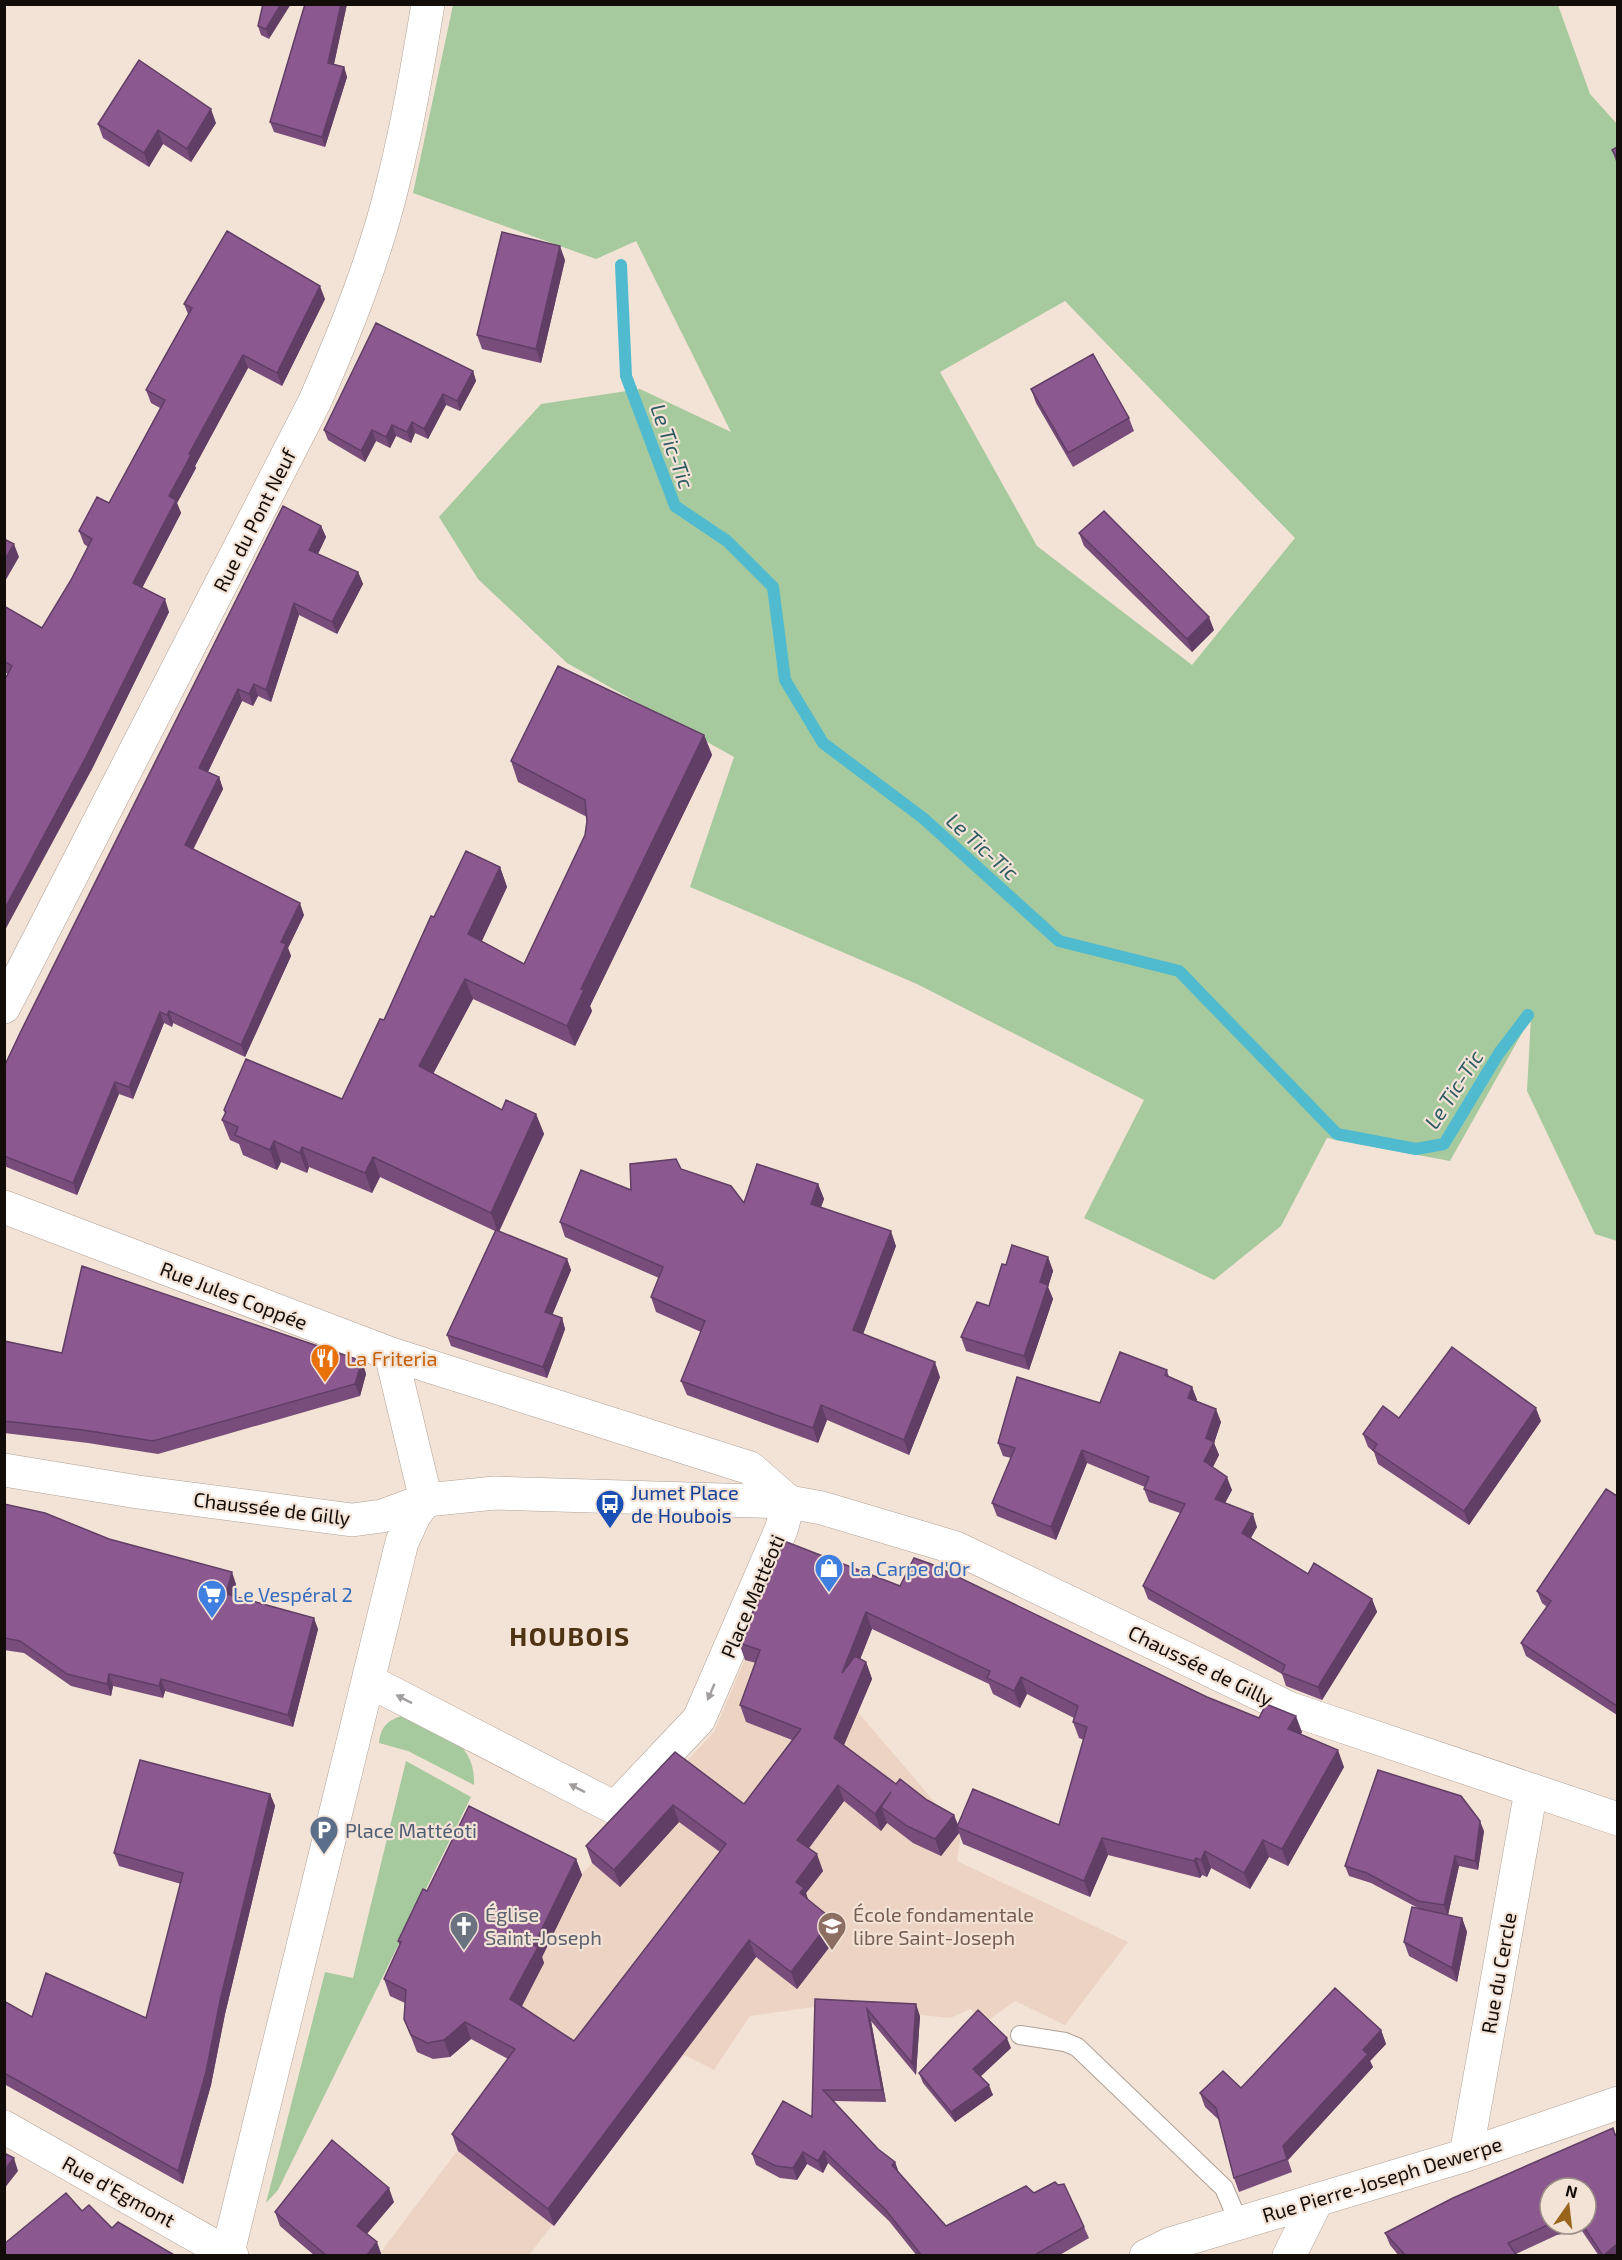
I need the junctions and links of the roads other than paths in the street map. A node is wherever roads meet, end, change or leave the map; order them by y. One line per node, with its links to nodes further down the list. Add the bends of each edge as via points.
1 (428, 4): 2 (street, Rue du Pont Neuf, via 393,184 341,341 315,401)
2 (4, 1007)
3 (4, 1207): 4 (street, Rue Jules Coppée)
4 (391, 1354): 6 (street); 7 (street, via 750,1468)
5 (4, 1470): 6 (street, Chaussée de Gilly, via 352,1520 382,1516)
6 (426, 1500): 7 (street, Chaussée de Gilly, via 495,1493); 8 (street, via 402,1542)
7 (789, 1502): 8 (street, Place Mattéoti, one-way to 8, via 781,1530 699,1719 615,1808); 9 (street, Chaussée de Gilly, via 956,1548 1291,1709)
8 (369, 1681): 17 (street)
9 (1531, 1791): 10 (street, Chaussée de Gilly); 14 (street, Rue du Cercle)
10 (1617, 1819)
11 (1020, 2035): 16 (lane, via 1077,2047 1224,2188)
12 (1617, 2103): 14 (street, Rue Pierre-Joseph Dewerpe)
13 (4, 2127): 17 (street, Rue d'Egmont)
14 (1466, 2155): 15 (street, Rue Pierre-Joseph Dewerpe)
15 (1317, 2200): 16 (street, Rue Pierre-Joseph Dewerpe); 19 (street)
16 (1239, 2223): 18 (street, Rue Pierre-Joseph Dewerpe, via 1170,2244)
17 (230, 2254)
18 (1146, 2256)
19 (1289, 2256)

